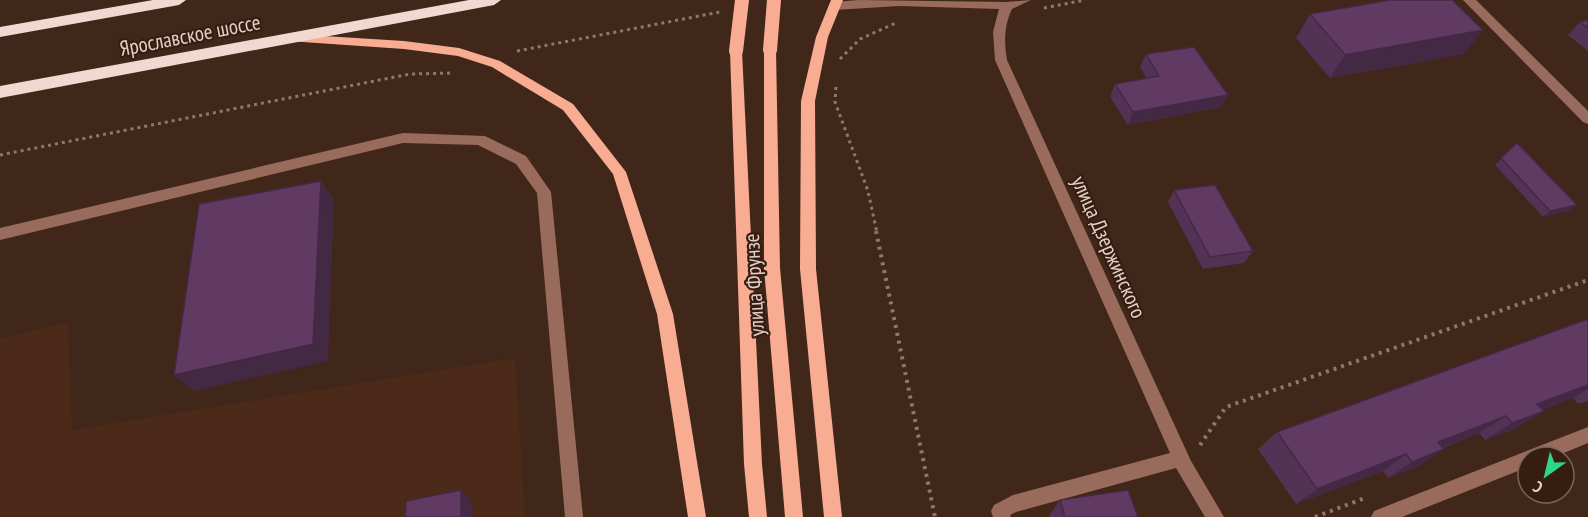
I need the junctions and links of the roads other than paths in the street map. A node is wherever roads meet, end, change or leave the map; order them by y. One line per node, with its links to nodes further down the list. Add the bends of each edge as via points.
1 (179, 0): 9 (highway, Ярославское шоссе)
2 (494, 0): 10 (highway, Ярославское шоссе)
3 (742, 0): 20 (main road, улица Фрунзе, bridge, via 736,51)
4 (774, 0): 21 (main road, улица Фрунзе, bridge, via 770,50 772,267)
5 (1024, 0): 8 (street)
6 (1474, 1): 12 (street)
7 (836, 3): 8 (street, via 946,1); 22 (main road, via 822,37 808,101 808,269)
8 (1007, 6): 16 (street, улица Дзержинского, via 997,36 1001,60)
9 (0, 32)
10 (289, 38): 11 (highway, Ярославское шоссе); 19 (main road, via 459,52 496,64 568,107 619,172 665,314)
11 (0, 92)
12 (1588, 119)
13 (0, 234): 18 (street, via 403,138 480,140 521,160 544,192)
14 (1588, 435): 15 (street)
15 (1563, 445)
16 (1181, 458): 23 (street, via 1013,504 1000,511); 24 (street, улица Дзержинского)
17 (1516, 464): 25 (street)
18 (574, 517)
19 (697, 517)
20 (758, 517)
21 (794, 517)
22 (833, 517)
23 (1002, 517)
24 (1215, 517)
25 (1380, 517)

